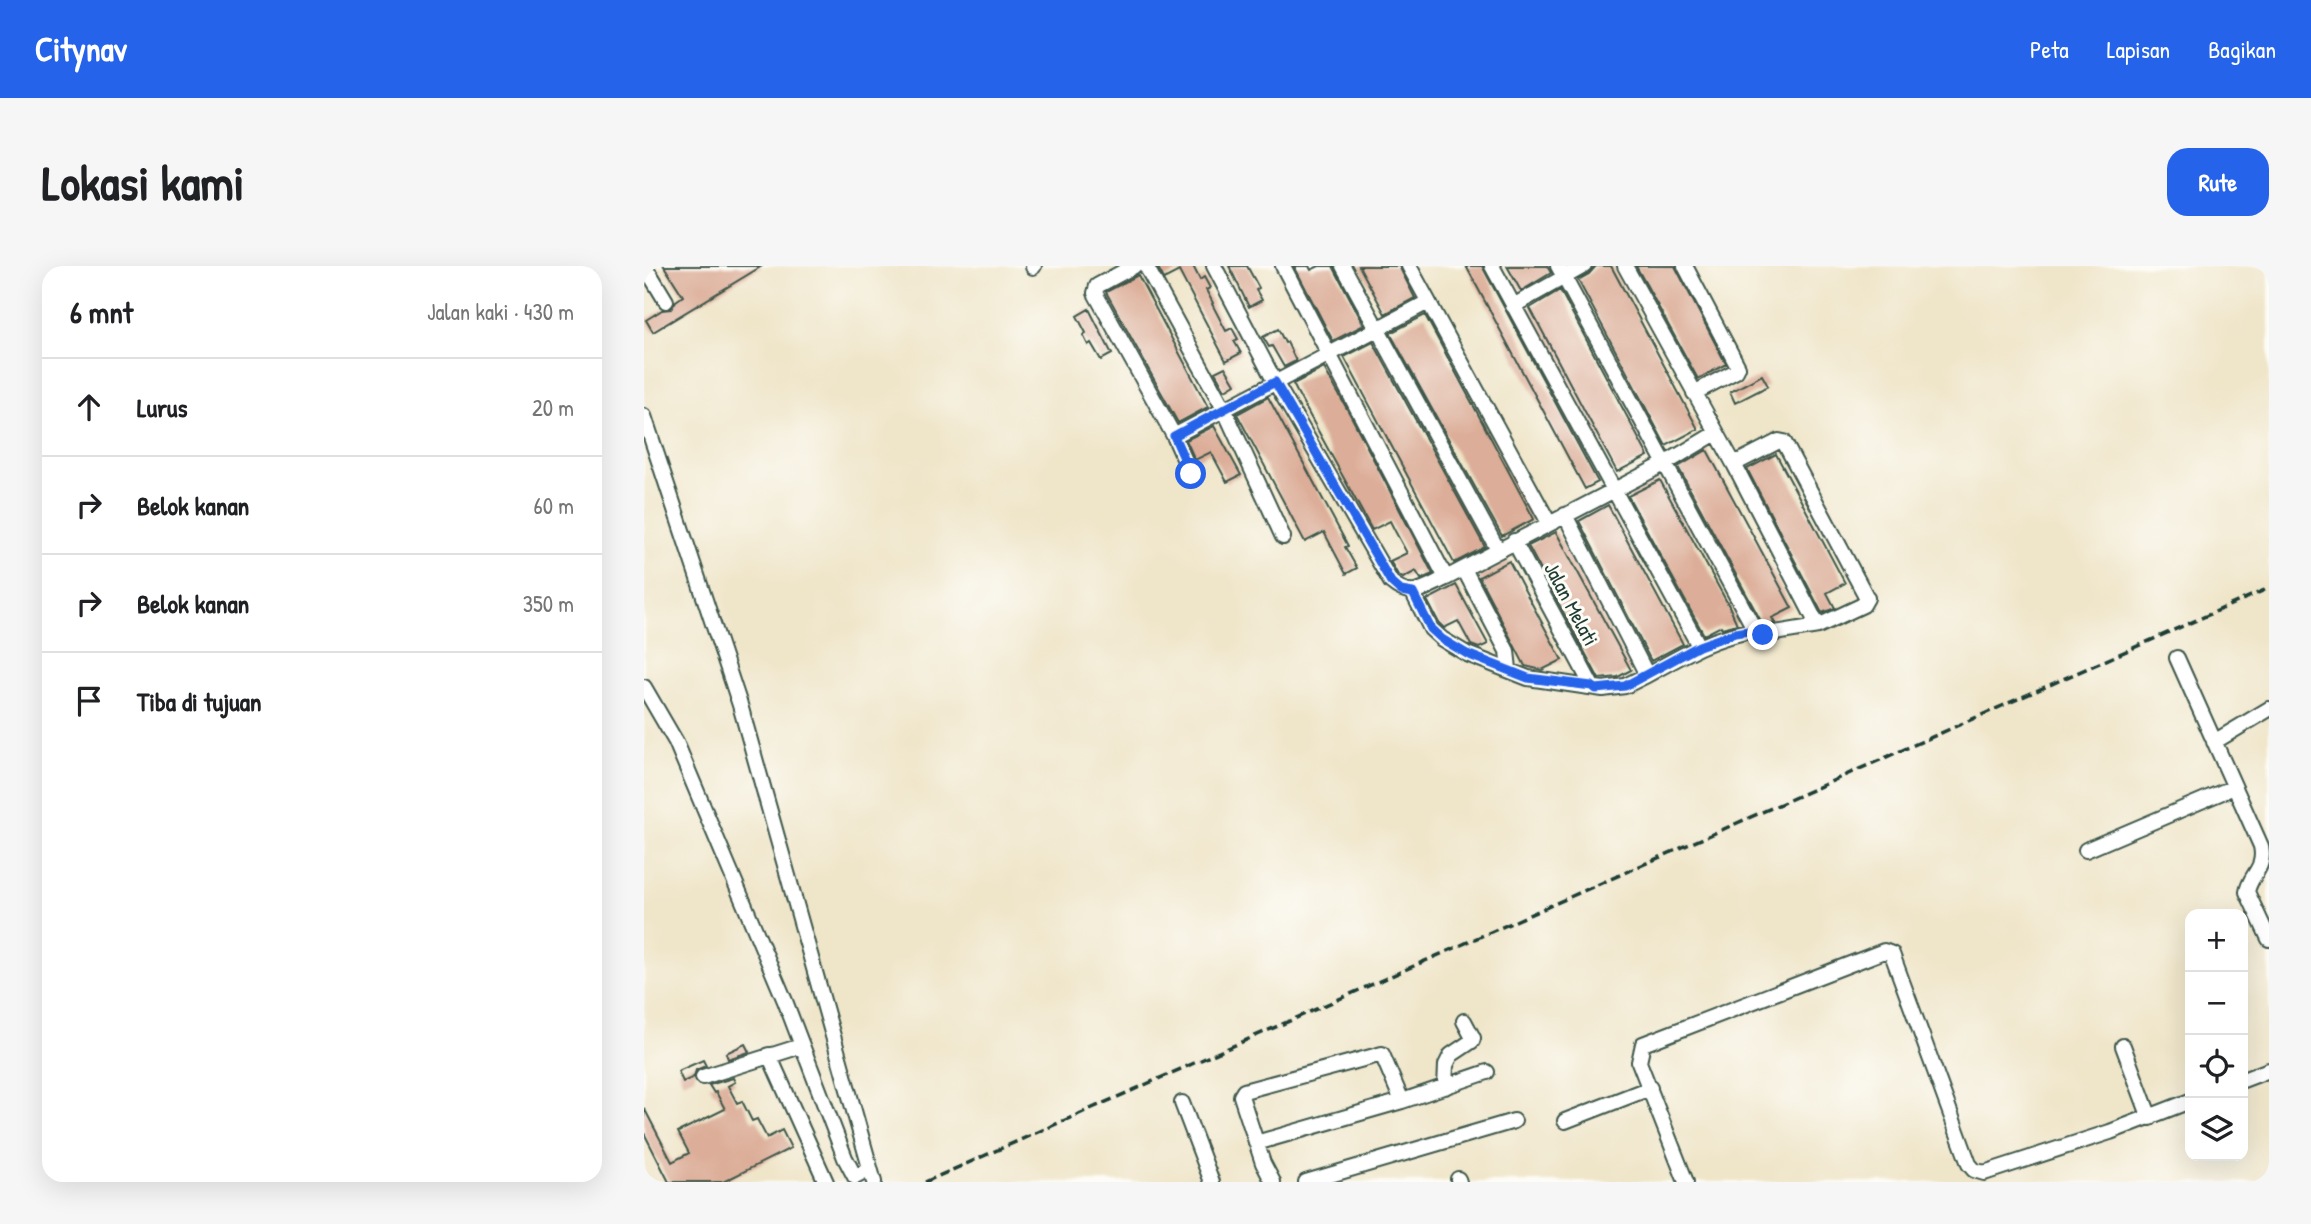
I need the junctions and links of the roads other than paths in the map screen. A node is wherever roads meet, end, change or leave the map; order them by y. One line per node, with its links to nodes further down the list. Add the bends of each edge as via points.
1 (1146, 266): 20 (street)
2 (1214, 266): 18 (street)
3 (1283, 266): 17 (street)
4 (1343, 266): 16 (street)
5 (1409, 266): 14 (street)
6 (1492, 266): 15 (street)
7 (1584, 266): 12 (street)
8 (1625, 266): 19 (street)
9 (1685, 266): 19 (street, via 1738,366)
10 (1125, 268): 23 (street, via 1097,286 1095,293)
11 (644, 269): 13 (street)
12 (1562, 272): 15 (street); 24 (street)
13 (666, 302)
14 (1428, 302): 16 (street); 29 (street)
15 (1513, 306): 27 (street)
16 (1379, 330): 17 (street); 32 (street)
17 (1328, 354): 18 (street); 34 (street)
18 (1275, 382): 20 (street); 35 (street, via 1391,582 1401,591)
19 (1694, 393): 22 (street)
20 (1224, 408): 23 (street); 30 (street)
21 (644, 416): 66 (street, via 740,705)
22 (1716, 433): 24 (street); 25 (street)
23 (1174, 436): 26 (street)
24 (1666, 463): 27 (street); 37 (street)
25 (1734, 464): 36 (street); 36 (street, via 1784,442 1867,598)
26 (1191, 474)
27 (1614, 489): 28 (street); 38 (street)
28 (1565, 515): 29 (street); 41 (street)
29 (1549, 523): 31 (street)
30 (1283, 537)
31 (1514, 541): 32 (street); 42 (street, Jalan Melati)
32 (1497, 550): 33 (street)
33 (1464, 569): 34 (street); 40 (street, via 1507,651)
34 (1446, 578): 35 (street)
35 (1413, 593): 40 (street, via 1431,629 1442,639)
36 (1818, 626): 37 (street, via 1763,635)
37 (1755, 630): 38 (street)
38 (1699, 646): 41 (street)
39 (2177, 658): 45 (street)
40 (1509, 669): 42 (street, via 1528,678)
41 (1647, 676): 42 (street, via 1625,686)
42 (1592, 686)
43 (644, 687): 50 (street, via 676,742)
44 (2269, 709): 45 (street)
45 (2214, 742): 46 (street)
46 (2234, 787): 47 (street); 48 (street, via 2262,853 2248,892)
47 (2086, 850)
48 (2269, 939)
49 (1464, 1021): 57 (street, via 1472,1041 1451,1055)
50 (801, 1046): 52 (street); 67 (street)
51 (2123, 1046): 62 (street)
52 (769, 1055): 55 (street); 68 (street)
53 (2269, 1070): 56 (street)
54 (1488, 1072): 57 (street)
55 (703, 1077)
56 (2248, 1078)
57 (1445, 1087): 59 (street)
58 (1650, 1088): 62 (street, via 1639,1062 1643,1044 1884,951 1892,954 1974,1170 1984,1173); 64 (street); 72 (street)
59 (1402, 1101): 65 (street); 65 (street, via 1382,1054 1244,1091 1241,1096)
60 (1182, 1102): 69 (street)
61 (2185, 1103): 62 (street)
62 (2150, 1118)
63 (1514, 1121): 71 (street)
64 (1565, 1121)
65 (1256, 1143): 70 (street)
66 (872, 1175): 67 (street)
67 (850, 1179)
68 (826, 1182)
69 (1212, 1182)
70 (1273, 1182)
71 (1306, 1182)
72 (1686, 1182)

